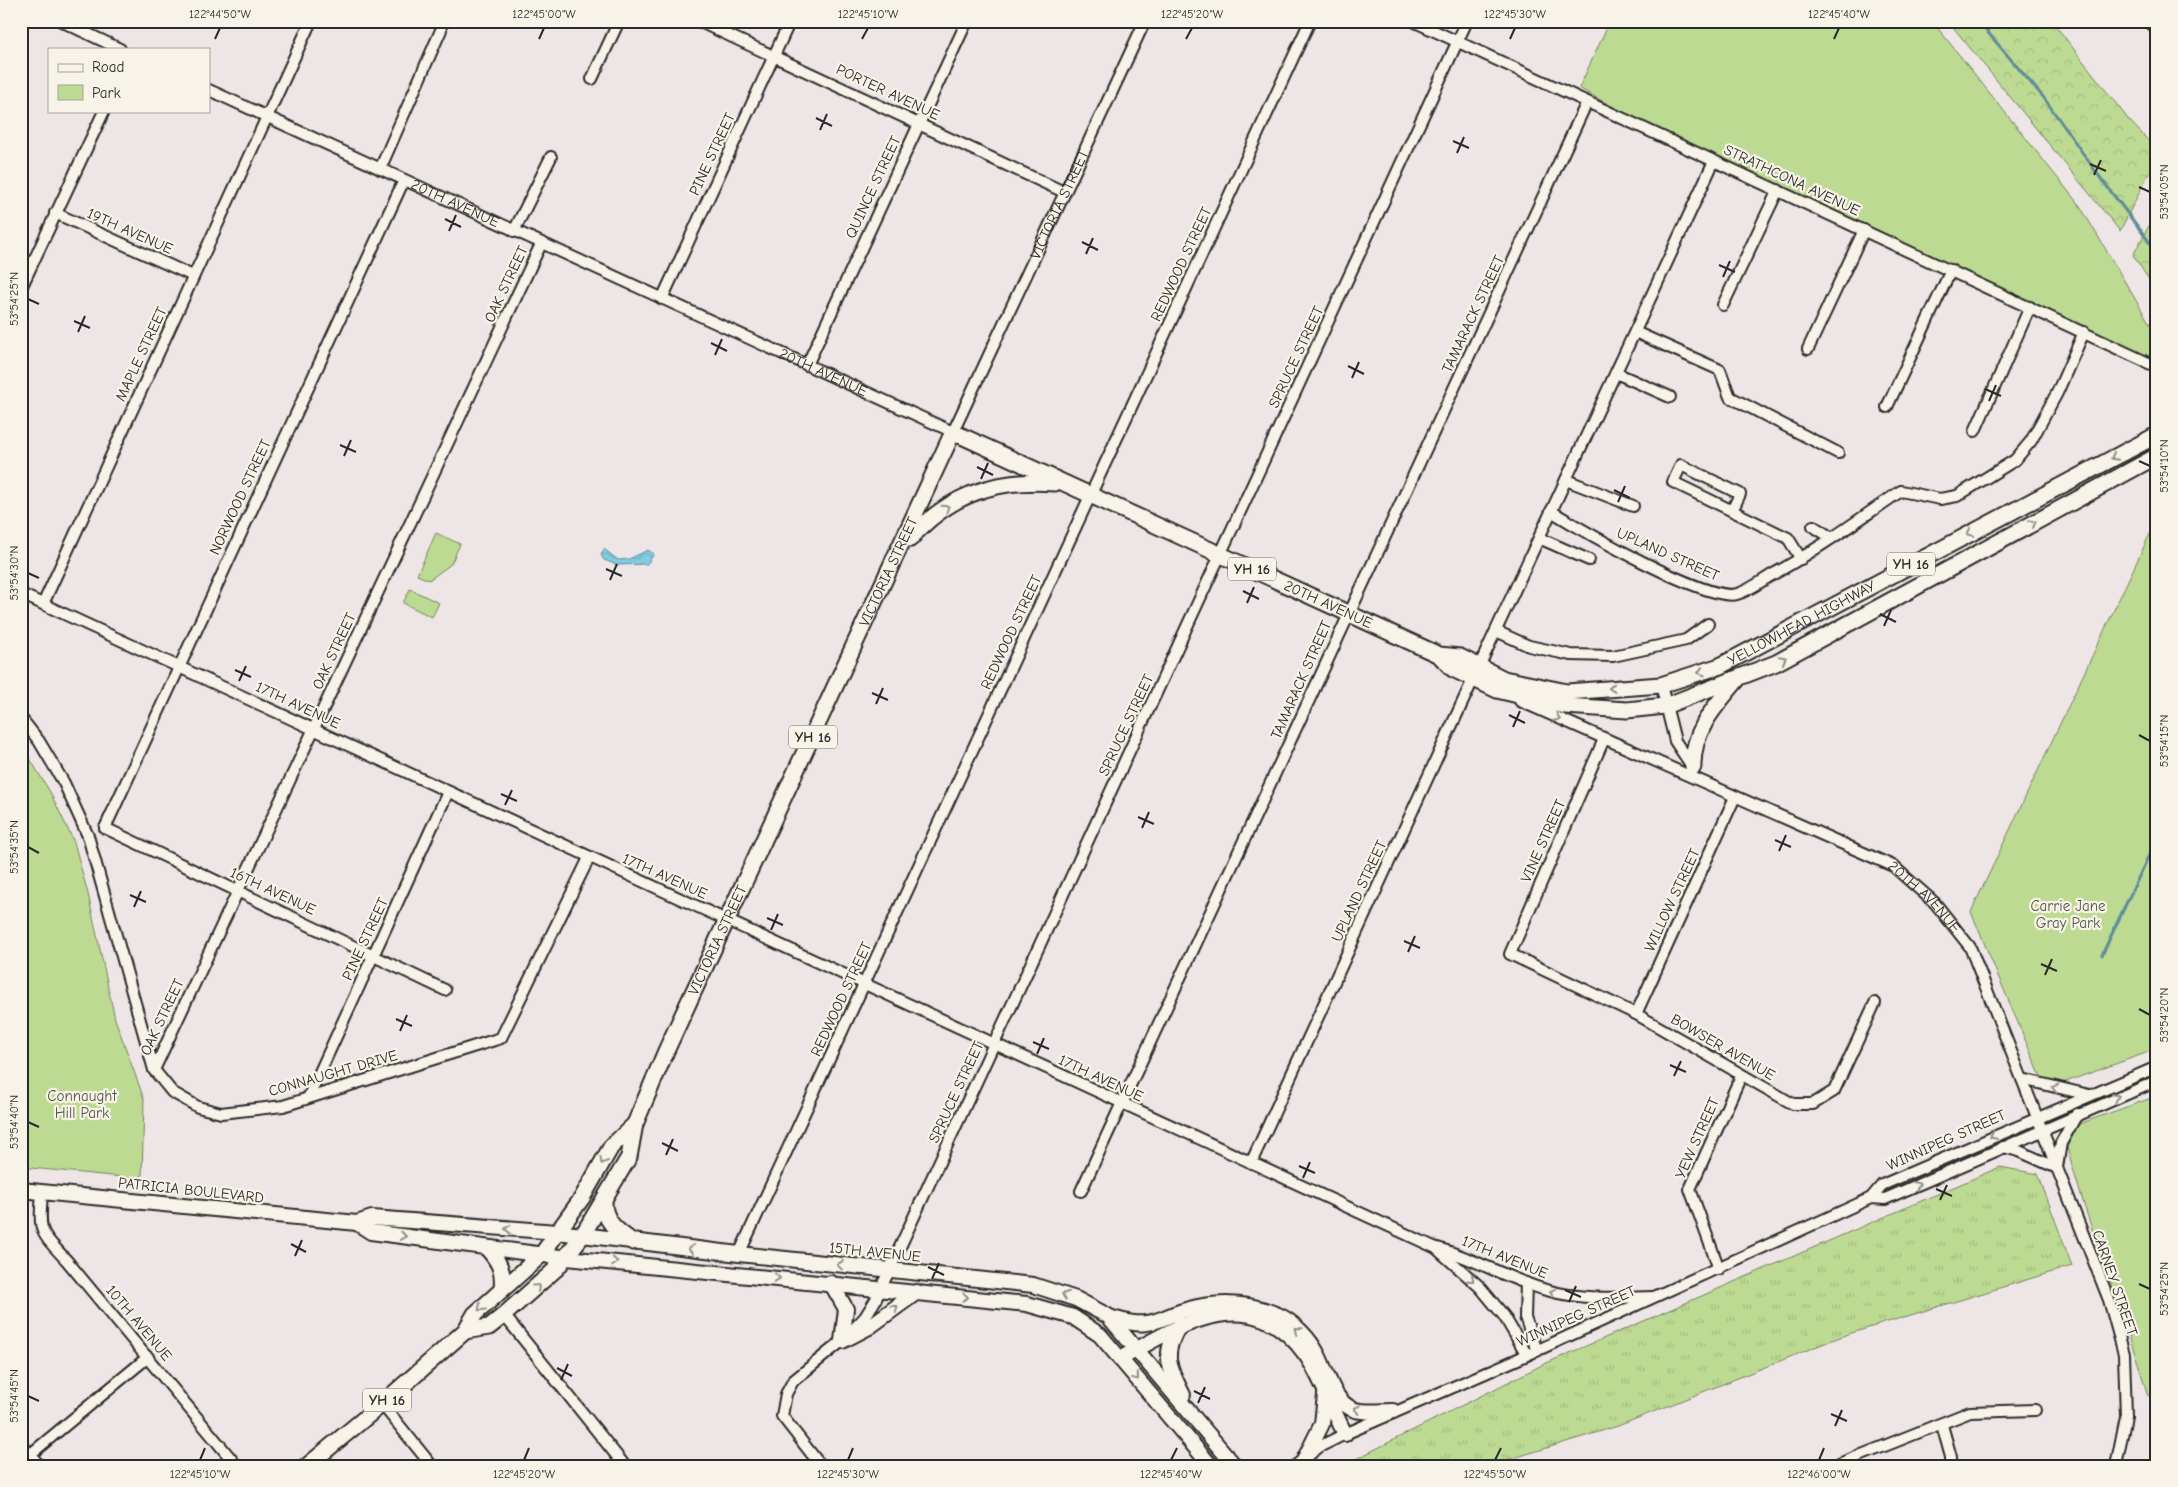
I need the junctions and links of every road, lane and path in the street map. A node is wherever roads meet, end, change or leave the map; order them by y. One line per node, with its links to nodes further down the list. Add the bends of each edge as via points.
1 (62, 21): 15 (street)
2 (310, 21): 21 (street, MAPLE STREET)
3 (619, 21): 17 (street)
4 (698, 21): 16 (street, PORTER AVENUE)
5 (790, 21): 16 (street, PINE STREET)
6 (967, 21): 22 (street, QUINCE STREET)
7 (1145, 21): 28 (street, VICTORIA STREET)
8 (1310, 21): 54 (street, REDWOOD STREET)
9 (1413, 21): 14 (street, STRATHCONA AVENUE)
10 (1467, 21): 14 (street, SPRUCE STREET)
11 (2149, 21): 13 (street)
12 (440, 30): 25 (street)
13 (2157, 30)
14 (1457, 42): 19 (street, STRATHCONA AVENUE); 62 (street, SPRUCE STREET)
15 (118, 48)
16 (774, 56): 22 (street, PORTER AVENUE); 36 (street, PINE STREET)
17 (592, 79)
18 (210, 90): 21 (street, 20TH AVENUE)
19 (1587, 102): 24 (street, STRATHCONA AVENUE); 67 (street, TAMARACK STREET)
20 (104, 112): 29 (street)
21 (266, 116): 25 (street, 20TH AVENUE); 34 (street, MAPLE STREET)
22 (920, 123): 28 (street, PORTER AVENUE); 42 (street, QUINCE STREET)
23 (550, 157): 31 (street, OAK STREET)
24 (1714, 161): 27 (street, STRATHCONA AVENUE); 39 (street, UPLAND STREET)
25 (380, 169): 26 (street, 20TH AVENUE)
26 (404, 180): 31 (street, 20TH AVENUE); 70 (street, NORWOOD STREET)
27 (1778, 190): 30 (street, STRATHCONA AVENUE); 37 (street)
28 (1064, 192): 48 (street, VICTORIA STREET)
29 (55, 213): 34 (street, 19TH AVENUE); 35 (street)
30 (1864, 230): 33 (street, STRATHCONA AVENUE); 41 (street)
31 (514, 231): 32 (street, 20TH AVENUE)
32 (541, 244): 36 (street, 20TH AVENUE); 77 (street, OAK STREET)
33 (1951, 270): 38 (street, STRATHCONA AVENUE); 46 (street)
34 (193, 276): 66 (street, MAPLE STREET)
35 (21, 288)
36 (662, 299): 42 (street, 20TH AVENUE)
37 (1723, 304)
38 (2030, 307): 40 (street, STRATHCONA AVENUE); 47 (street)
39 (1634, 332): 44 (street, UPLAND STREET); 50 (street, via 1720,370 1730,397)
40 (2084, 332): 43 (street, STRATHCONA AVENUE); 60 (street, UPLAND STREET, via 2031,441 2015,460 1957,496 1940,500 1901,491)
41 (1808, 349)
42 (807, 365): 48 (street, 20TH AVENUE)
43 (2157, 367)
44 (1616, 373): 45 (street); 52 (street, UPLAND STREET)
45 (1670, 397)
46 (1887, 407)
47 (1975, 430)
48 (953, 432): 53 (highway, 20TH AVENUE / YH 16); 61 (highway, VICTORIA STREET / YH 16)
49 (2157, 435): 73 (highway, YELLOWHEAD HIGHWAY / YH 16, one-way to 73, via 1720,666)
50 (1838, 453)
51 (2157, 456): 72 (highway, YELLOWHEAD HIGHWAY / YH 16, one-way to 51, via 1776,663)
52 (1566, 480): 55 (street, UPLAND STREET); 56 (street, UPLAND STREET)
53 (1065, 484): 54 (highway, 20TH AVENUE / YH 16); 61 (highway, one-way to 53, via 924,523 964,496 996,485 1027,480)
54 (1090, 495): 62 (highway, 20TH AVENUE / YH 16); 90 (street, REDWOOD STREET)
55 (1633, 506)
56 (1551, 511): 59 (street, UPLAND STREET); 63 (street, UPLAND STREET, via 1594,538 1718,594 1736,594)
57 (1732, 511): 57 (street, via 1740,494 1682,465 1673,482); 63 (street, via 1788,538)
58 (1813, 526): 60 (street)
59 (1539, 538): 64 (street); 69 (street, UPLAND STREET)
60 (1832, 538): 63 (street, UPLAND STREET)
61 (898, 553): 87 (highway, VICTORIA STREET / YH 16)
62 (1221, 555): 67 (highway, 20TH AVENUE / YH 16); 94 (street, SPRUCE STREET)
63 (1802, 559)
64 (1589, 560)
65 (21, 594): 66 (street, 17TH AVENUE)
66 (43, 604): 70 (street, 17TH AVENUE)
67 (1348, 612): 71 (highway, 20TH AVENUE / YH 16, via 1439,655 1453,669); 102 (street, TAMARACK STREET)
68 (1708, 624): 69 (street, via 1686,640 1613,656 1571,655 1537,648)
69 (1496, 631): 71 (street, UPLAND STREET)
70 (178, 667): 77 (street, 17TH AVENUE); 83 (street, NORWOOD STREET)
71 (1476, 672): 73 (highway, YELLOWHEAD HIGHWAY / YH 16, one-way to 71, via 1567,692); 74 (highway, 20TH AVENUE / YH 16); 108 (street, UPLAND STREET)
72 (1738, 679): 75 (highway, YELLOWHEAD HIGHWAY / YH 16); 79 (highway, via 1708,714 1693,752)
73 (1661, 685): 75 (street, 20TH AVENUE)
74 (1497, 690): 75 (highway, YELLOWHEAD HIGHWAY / YH 16, via 1565,706 1627,710); 78 (street, 20TH AVENUE, one-way to 78)
75 (1665, 706): 79 (street, 20TH AVENUE, via 1675,741)
76 (21, 718): 84 (street, CONNAUGHT DRIVE, via 64,782)
77 (314, 729): 81 (street, 17TH AVENUE); 86 (street, OAK STREET)
78 (1604, 739): 80 (street, 20TH AVENUE); 88 (street, VINE STREET)
79 (1693, 767): 80 (street, 20TH AVENUE)
80 (1705, 782): 82 (street, 20TH AVENUE)
81 (448, 792): 85 (street, 17TH AVENUE); 89 (street, PINE STREET)
82 (1735, 797): 93 (street, WILLOW STREET); 98 (street, 20TH AVENUE, via 1893,866 1935,904 1970,947)
83 (105, 828): 84 (street); 86 (street, 16TH AVENUE)
84 (88, 836): 96 (street, CONNAUGHT DRIVE)
85 (589, 858): 87 (street, 17TH AVENUE); 101 (street, CONNAUGHT DRIVE, via 501,1038)
86 (238, 891): 89 (street, 16TH AVENUE); 96 (street, OAK STREET)
87 (727, 920): 90 (street, 17TH AVENUE); 105 (highway, VICTORIA STREET / YH 16)
88 (1510, 954): 93 (street, BOWSER AVENUE)
89 (374, 956): 91 (street, 16TH AVENUE); 101 (street, PINE STREET)
90 (864, 984): 94 (street, 17TH AVENUE); 122 (street, REDWOOD STREET)
91 (445, 990)
92 (1875, 1003): 97 (street, BOWSER AVENUE, via 1834,1092 1813,1104 1793,1104)
93 (1636, 1014): 97 (street, BOWSER AVENUE)
94 (995, 1045): 102 (street, 17TH AVENUE); 125 (street, SPRUCE STREET)
95 (2157, 1067): 100 (street, WINNIPEG STREET)
96 (154, 1070): 101 (street, CONNAUGHT DRIVE, via 172,1092 198,1107 221,1113 283,1106)
97 (1742, 1076): 124 (street, YEW STREET, via 1690,1189)
98 (2022, 1079): 100 (street, one-way to 98); 104 (street, 20TH AVENUE)
99 (2157, 1080): 103 (street, WINNIPEG STREET, one-way to 99)
100 (2089, 1095): 104 (street, WINNIPEG STREET)
101 (308, 1098)
102 (1121, 1104): 108 (street, 17TH AVENUE); 111 (street, TAMARACK STREET)
103 (2077, 1114): 106 (street, WINNIPEG STREET); 109 (street, via 2061,1143)
104 (2037, 1116): 106 (street, CARNEY STREET); 113 (street, WINNIPEG STREET, one-way to 113, via 1882,1185)
105 (634, 1124): 114 (highway, VICTORIA STREET / YH 16, via 630,1157); 116 (highway, VICTORIA STREET / YH 16, one-way to 116, via 611,1147 582,1198)
106 (2042, 1129): 107 (street, WINNIPEG STREET); 109 (street, CARNEY STREET)
107 (2003, 1146): 109 (street); 113 (street, WINNIPEG STREET, one-way to 107, via 1886,1199)
108 (1251, 1163): 119 (street, 17TH AVENUE)
109 (2057, 1168): 162 (street, CARNEY STREET, via 2109,1300 2124,1354 2126,1416)
110 (21, 1190): 112 (main road, PATRICIA BOULEVARD)
111 (1081, 1191)
112 (42, 1192): 115 (main road, PATRICIA BOULEVARD); 139 (street, 10TH AVENUE, via 40,1226 43,1235)
113 (1871, 1198): 124 (street, WINNIPEG STREET)
114 (604, 1200): 117 (highway, VICTORIA STREET / YH 16); 118 (highway, via 603,1212 609,1222)
115 (357, 1223): 116 (main road, PATRICIA BOULEVARD, one-way to 115, via 372,1218); 120 (main road, PATRICIA BOULEVARD, one-way to 120, via 371,1232)
116 (557, 1232): 117 (main road, 15TH AVENUE); 121 (highway, VICTORIA STREET / YH 16)
117 (582, 1236): 118 (main road, 15TH AVENUE); 123 (highway, VICTORIA STREET / YH 16)
118 (633, 1242): 122 (main road, 15TH AVENUE, one-way to 118)
119 (1434, 1246): 127 (street, 17TH AVENUE); 138 (street, 17TH AVENUE, one-way to 138, via 1480,1287)
120 (487, 1248): 121 (main road, PATRICIA BOULEVARD); 129 (highway, via 498,1261 504,1276)
121 (542, 1254): 123 (main road); 129 (highway, VICTORIA STREET / YH 16)
122 (739, 1254): 125 (main road, 15TH AVENUE, one-way to 122)
123 (567, 1258): 126 (main road, one-way to 126); 132 (highway, VICTORIA STREET / YH 16, one-way to 123)
124 (1719, 1269): 131 (street, WINNIPEG STREET)
125 (889, 1270): 128 (street, SPRUCE STREET); 133 (main road, 15TH AVENUE, one-way to 125, via 1076,1299 1033,1285)
126 (831, 1283): 128 (main road); 136 (main road, via 846,1309)
127 (1526, 1283): 131 (street, 17TH AVENUE, one-way to 127, via 1582,1298); 138 (street, via 1525,1317)
128 (881, 1288): 130 (main road); 136 (street, SPRUCE STREET, via 865,1317)
129 (502, 1289): 135 (highway, VICTORIA STREET / YH 16, one-way to 135, via 475,1314)
130 (916, 1292): 136 (main road, one-way to 130, via 869,1327); 140 (main road, one-way to 140, via 1028,1304 1074,1317 1100,1335)
131 (1654, 1297): 138 (street, WINNIPEG STREET)
132 (504, 1315): 135 (highway, VICTORIA STREET / YH 16, via 489,1327); 156 (street)
133 (1108, 1316): 137 (main road, 15TH AVENUE); 144 (main road, one-way to 133, via 1356,1410 1342,1402 1304,1334 1281,1316 1254,1306 1221,1303 1186,1309 1145,1324)
134 (1181, 1325): 137 (main road); 141 (main road, via 1221,1313 1253,1316 1276,1326 1296,1342 1307,1357); 145 (main road, via 1170,1343 1168,1360)
135 (465, 1331): 142 (highway, VICTORIA STREET / YH 16)
136 (842, 1341): 157 (street, SPRUCE STREET, via 793,1381 786,1394 782,1416)
137 (1138, 1349): 140 (main road); 145 (main road, 15TH AVENUE)
138 (1532, 1353): 144 (street, WINNIPEG STREET)
139 (148, 1357): 149 (street); 153 (street, 10TH AVENUE)
140 (1120, 1359): 158 (main road, one-way to 158)
141 (1325, 1394): 147 (main road); 151 (main road, via 1322,1424)
142 (382, 1404): 154 (highway, VICTORIA STREET / YH 16); 155 (street)
143 (2035, 1410): 146 (street, via 1970,1412)
144 (1393, 1411): 147 (street, WINNIPEG STREET)
145 (1195, 1418): 159 (main road, 15TH AVENUE)
146 (1942, 1425): 160 (street); 161 (street)
147 (1345, 1434): 151 (street, WINNIPEG STREET)
148 (21, 1444): 149 (street)
149 (30, 1454): 150 (street); 152 (street)
150 (21, 1462)
151 (1300, 1462)
152 (40, 1466)
153 (237, 1466)
154 (307, 1466)
155 (432, 1466)
156 (626, 1466)
157 (821, 1466)
158 (1211, 1466)
159 (1236, 1466)
160 (1834, 1466)
161 (1951, 1466)
162 (2116, 1466)

